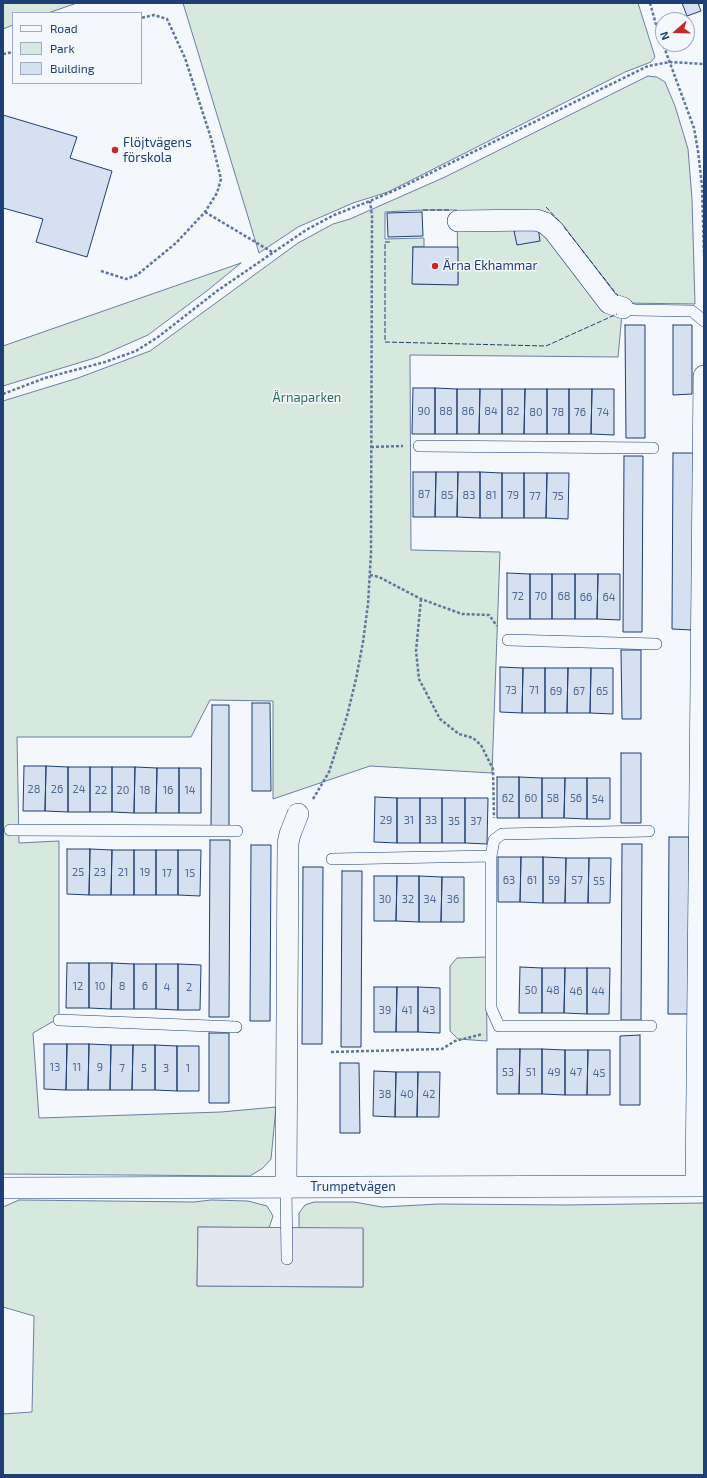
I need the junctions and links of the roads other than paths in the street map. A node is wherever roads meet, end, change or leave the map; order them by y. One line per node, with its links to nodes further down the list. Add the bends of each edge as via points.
1 (458, 220): 2 (street, via 536,220 545,223 554,231 609,303)
2 (623, 308): 3 (lane, via 692,311)
3 (704, 321)
4 (704, 376): 18 (street)
5 (419, 446): 6 (lane)
6 (653, 448)
7 (508, 640): 8 (lane)
8 (656, 644)
9 (298, 814): 19 (street, via 288,843)
10 (10, 830): 11 (lane)
11 (237, 831)
12 (649, 831): 13 (lane, via 502,834 494,840)
13 (492, 856): 14 (lane); 16 (lane, via 491,1008 499,1026)
14 (332, 859)
15 (59, 1020): 17 (lane)
16 (652, 1026)
17 (236, 1027)
18 (700, 1186): 19 (street, Trumpetvägen)
19 (286, 1187): 20 (street, Trumpetvägen); 21 (lane)
20 (3, 1188)
21 (287, 1259)

